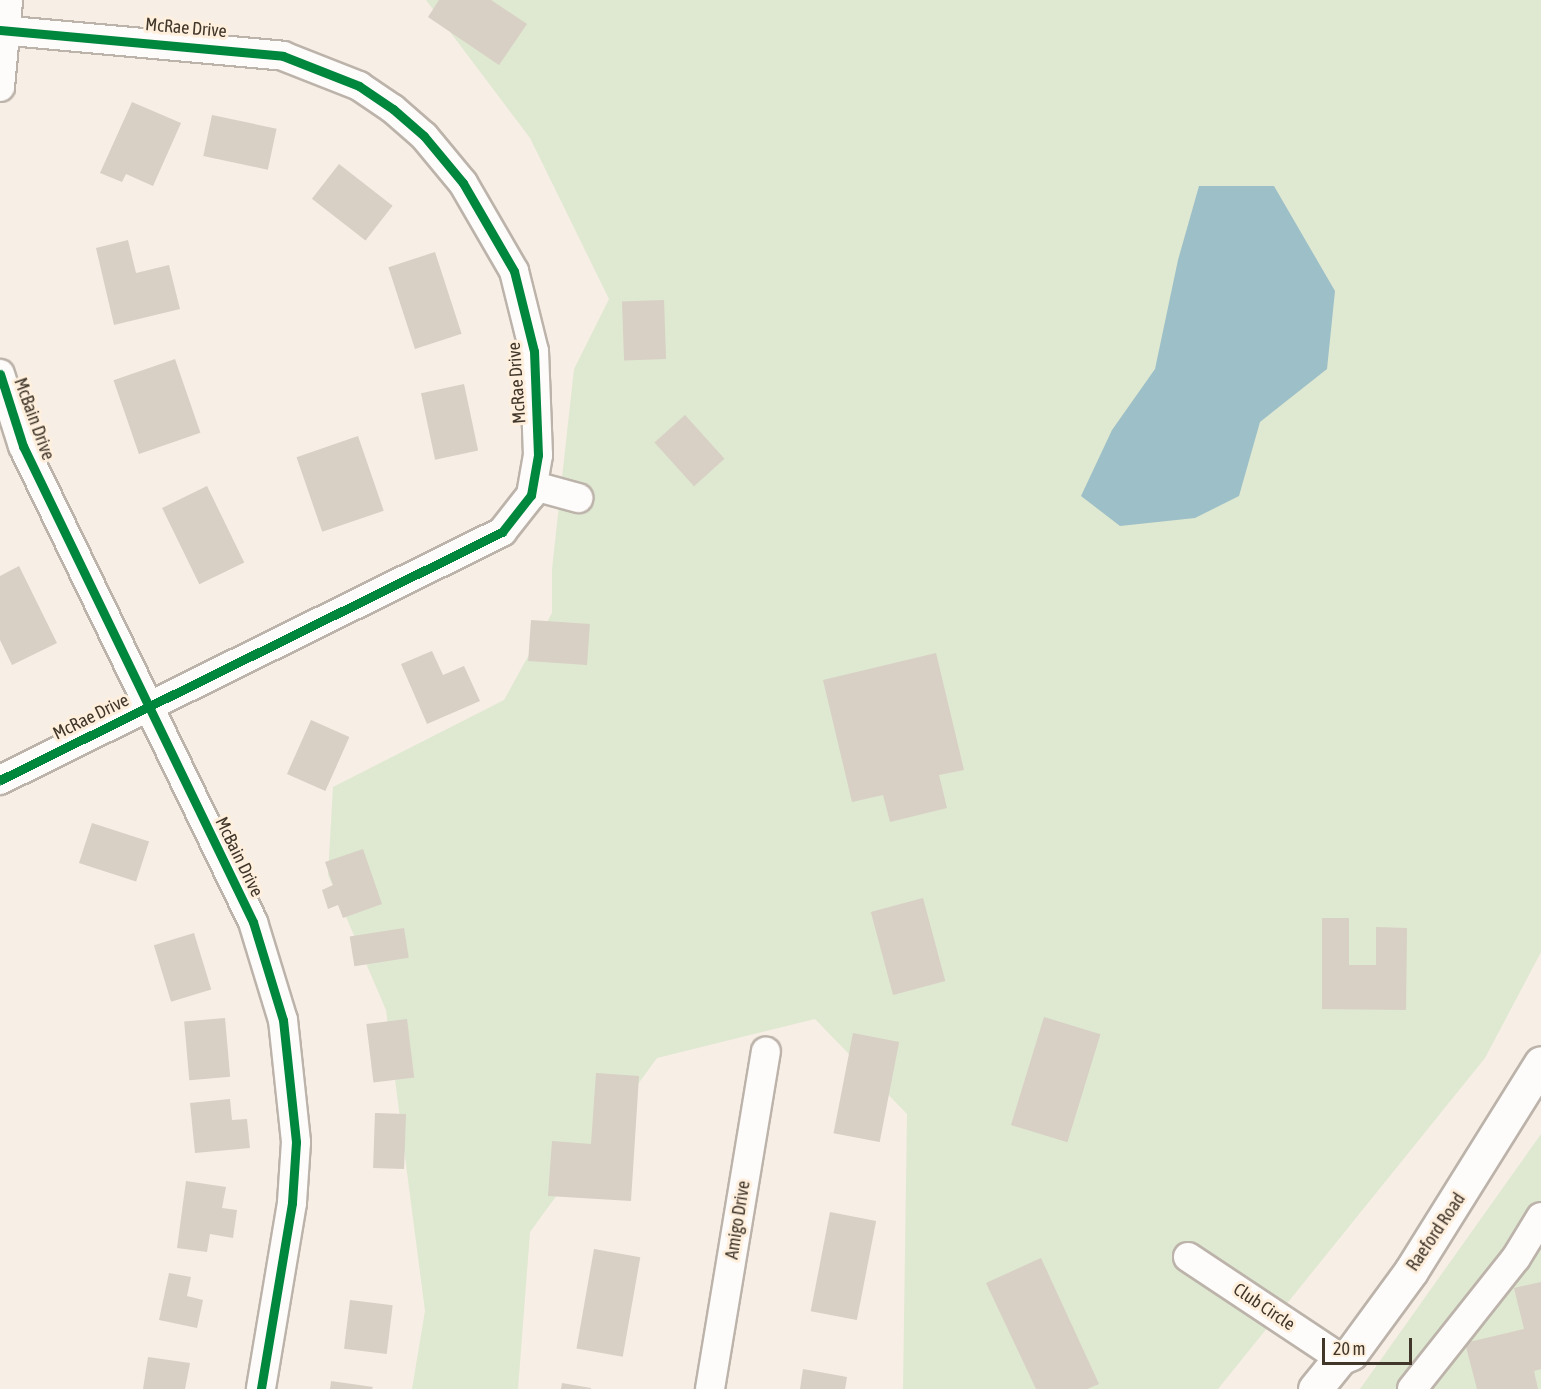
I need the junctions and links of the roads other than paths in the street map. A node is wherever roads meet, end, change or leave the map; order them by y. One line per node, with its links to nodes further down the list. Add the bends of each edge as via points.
1 (9, 0): 2 (street)
2 (2, 30): 3 (street); 5 (street, McRae Drive, via 283,56 359,86 393,109 424,136 463,183 514,271 534,351 538,455)
3 (0, 87)
4 (0, 374): 7 (street, McBain Drive, via 23,446)
5 (534, 486): 6 (street); 7 (street, McRae Drive, via 517,518 502,532)
6 (578, 498)
7 (148, 707): 8 (street, McRae Drive); 14 (street, McBain Drive, via 253,922 283,1020 295,1132 292,1203)
8 (0, 780)
9 (766, 1052): 15 (street, Amigo Drive)
10 (1541, 1063): 13 (main road, Raeford Road, via 1411,1271 1351,1353)
11 (1541, 1217): 17 (street, via 1516,1258)
12 (1188, 1257): 13 (street, Club Circle)
13 (1340, 1358): 16 (main road, Raeford Road)
14 (261, 1389)
15 (710, 1389)
16 (1315, 1389)
17 (1413, 1389)

